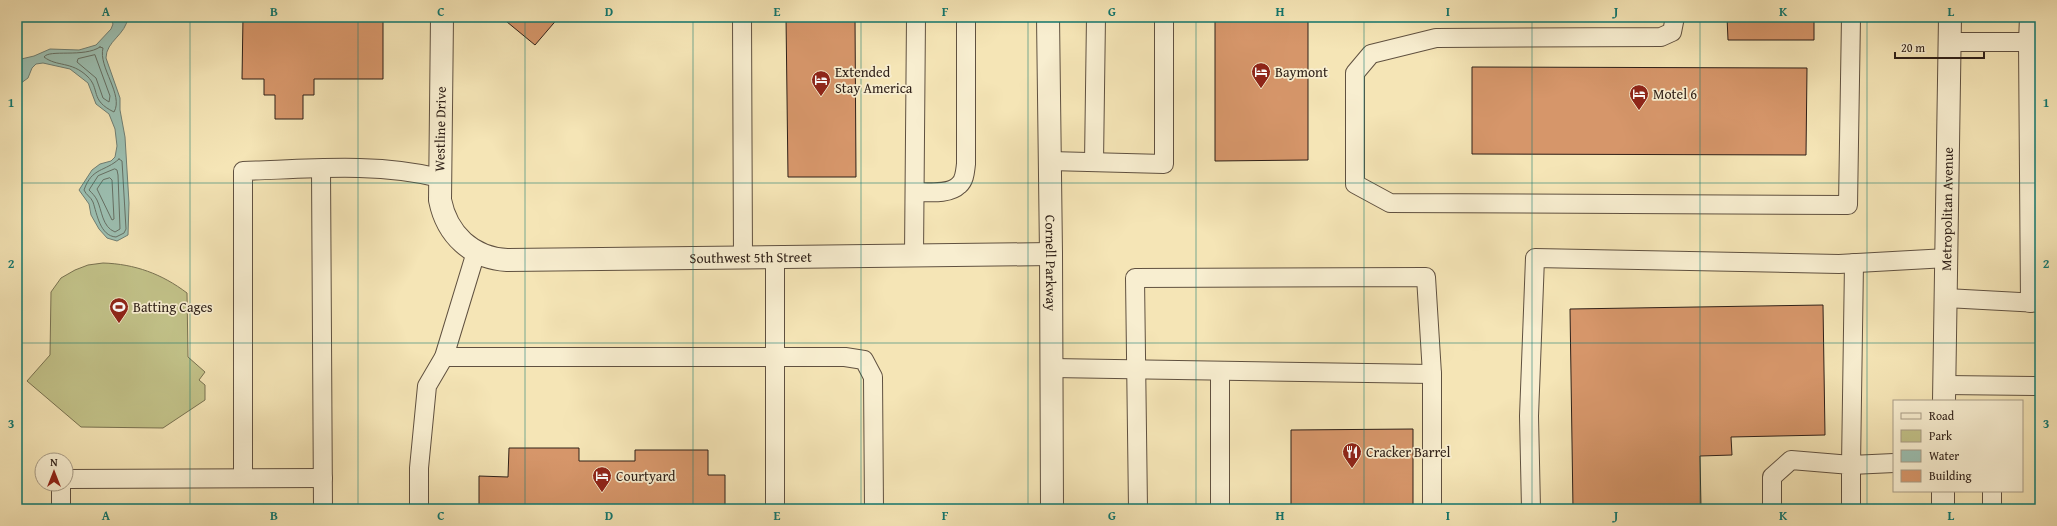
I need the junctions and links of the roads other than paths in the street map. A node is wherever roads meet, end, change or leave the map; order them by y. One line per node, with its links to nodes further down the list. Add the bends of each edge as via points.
1 (442, 17): 18 (street, Westline Drive)
2 (742, 17): 24 (lane)
3 (916, 17): 19 (lane)
4 (966, 17): 19 (lane, via 964,178 959,186 945,191)
5 (1048, 17): 15 (street, Cornell Parkway)
6 (1096, 17): 16 (lane)
7 (1164, 17): 16 (lane, via 1164,164)
8 (1675, 17): 9 (lane, via 1672,32 1661,37 1436,38 1371,54 1356,73 1356,184 1390,203 1848,205)
9 (1851, 17)
10 (1950, 17): 12 (street, Metropolitan Avenue)
11 (2030, 17): 13 (lane)
12 (1950, 42): 13 (lane); 26 (street, Metropolitan Avenue)
13 (2028, 42): 14 (lane); 29 (lane)
14 (2040, 57)
15 (1050, 161): 16 (lane); 22 (street, Cornell Parkway)
16 (1094, 162)
17 (321, 169): 18 (lane, via 398,170); 41 (lane, via 243,171); 42 (lane)
18 (440, 178): 20 (street, Westline Drive, via 442,209)
19 (915, 192): 23 (lane)
20 (457, 237): 21 (street, Southwest 5th Street)
21 (476, 252): 24 (street, Southwest 5th Street, via 491,258 507,260); 30 (lane)
22 (1051, 254): 23 (street, Southwest 5th Street); 32 (street, Cornell Parkway)
23 (914, 255): 25 (street, Southwest 5th Street)
24 (743, 257): 25 (street, Southwest 5th Street)
25 (775, 257): 31 (lane)
26 (1947, 258): 27 (lane); 28 (street, Metropolitan Avenue)
27 (1854, 263): 40 (lane); 56 (lane, via 1535,258 1530,416)
28 (1946, 298): 29 (lane); 37 (street, Metropolitan Avenue)
29 (2035, 303)
30 (444, 357): 31 (lane); 49 (lane, via 427,386 419,468)
31 (775, 357): 50 (lane); 51 (lane, via 845,357 864,360 873,377)
32 (1052, 368): 33 (lane); 52 (street, Cornell Parkway)
33 (1136, 370): 34 (lane); 35 (lane, via 1135,278 1426,277); 53 (lane)
34 (1220, 371): 35 (lane); 54 (lane)
35 (1432, 374): 55 (lane)
36 (2040, 386): 38 (lane)
37 (1945, 393): 38 (lane)
38 (1992, 393)
39 (1893, 463): 40 (lane)
40 (1851, 465): 57 (lane, via 1791,460 1772,477); 58 (lane)
41 (243, 478): 42 (lane); 43 (lane)
42 (323, 478): 48 (lane)
43 (74, 480)
44 (60, 492): 47 (lane)
45 (1943, 492): 59 (street)
46 (1992, 492): 60 (lane)
47 (61, 509)
48 (323, 509)
49 (419, 509)
50 (775, 509)
51 (874, 509)
52 (1052, 509)
53 (1138, 509)
54 (1220, 509)
55 (1432, 509)
56 (1531, 509)
57 (1772, 509)
58 (1851, 509)
59 (1943, 509)
60 (1992, 509)

